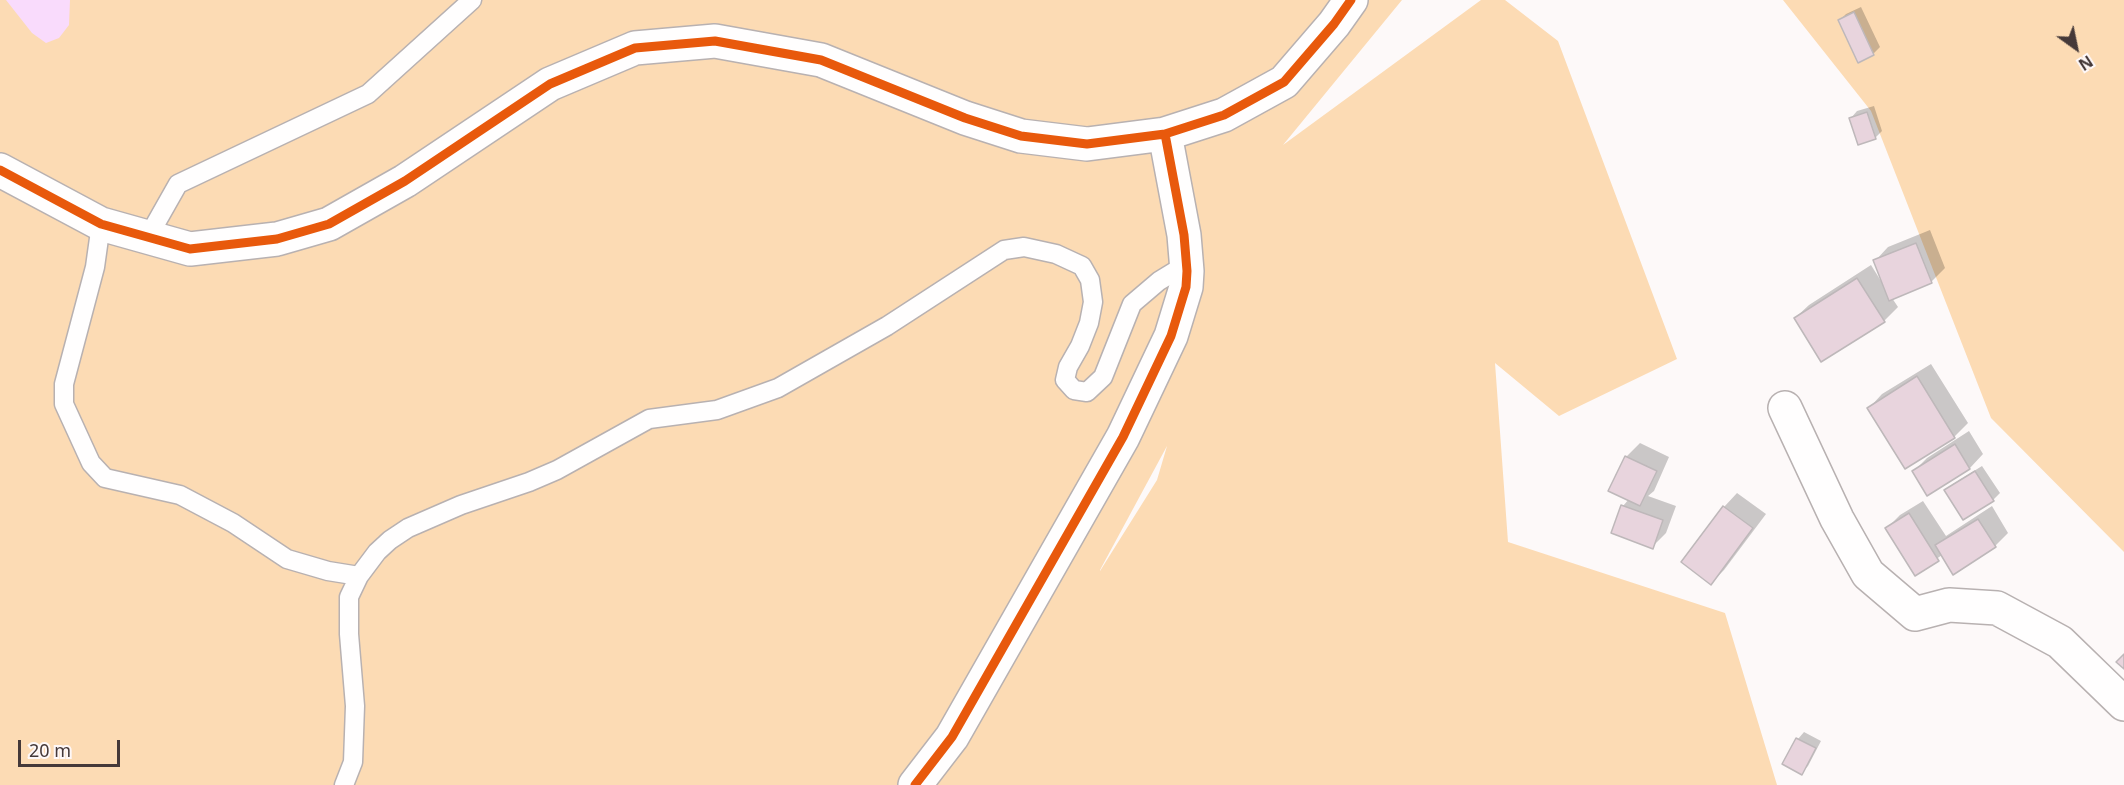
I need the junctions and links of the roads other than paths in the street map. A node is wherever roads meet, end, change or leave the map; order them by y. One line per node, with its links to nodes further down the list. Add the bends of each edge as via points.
1 (472, 0): 6 (lane, via 368,94 178,184)
2 (1351, 0): 3 (street, via 1284,82 1224,115)
3 (1166, 134): 6 (street, via 1087,144 1021,136 820,60 715,41 635,48 550,84 405,181 329,225 277,239 190,249); 7 (street)
4 (0, 170): 5 (street)
5 (101, 224): 6 (street); 9 (lane, via 95,267 64,384 63,404 91,463 105,478 180,495 287,559)
6 (148, 237)
7 (1187, 271): 9 (lane, via 1177,270 1132,304 1103,377 1087,392 1074,390 1065,380 1089,323 1093,302 1090,280 1082,266 1056,254 1024,247 1004,250 887,326 778,388 717,410 649,419 557,470 429,518 390,540); 12 (street, via 1171,336 1123,437 952,737)
8 (1785, 408): 10 (street, via 1837,519 1868,574 1915,614 1949,605 1997,608 2060,642)
9 (359, 576): 11 (lane, via 349,597 355,706 353,762)
10 (2124, 704)
11 (344, 785)
12 (915, 785)

